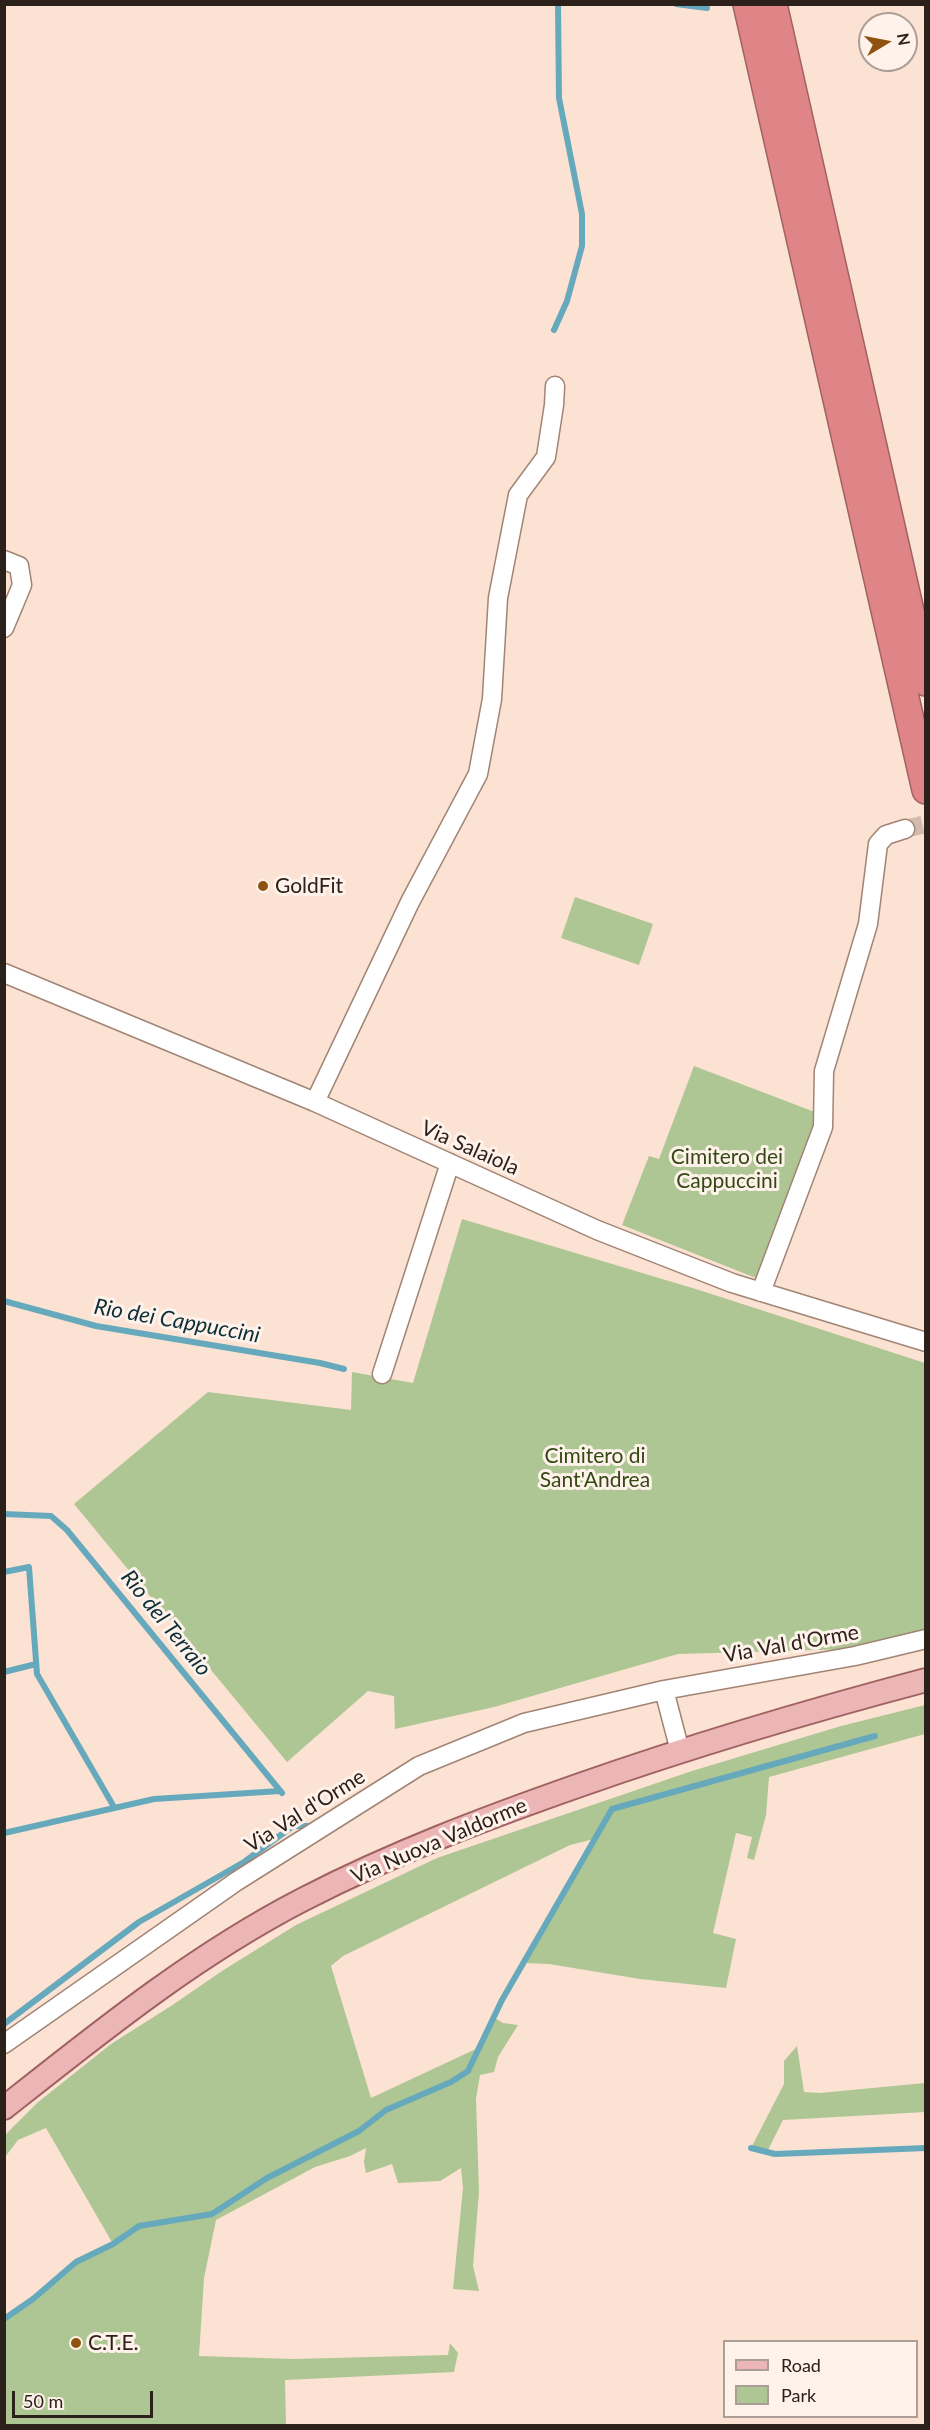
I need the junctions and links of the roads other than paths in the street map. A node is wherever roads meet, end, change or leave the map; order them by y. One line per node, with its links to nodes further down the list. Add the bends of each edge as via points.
1 (747, 4): 7 (highway)
2 (773, 4): 6 (highway)
3 (555, 386): 10 (street, via 546,457 519,495 511,531 498,598 492,699 478,774 410,902)
4 (4, 560): 5 (street, via 19,566 22,585)
5 (4, 628)
6 (926, 682)
7 (926, 790)
8 (905, 829): 12 (street, via 886,835 878,844 868,924 824,1071 823,1127)
9 (6, 977): 10 (street, Via Salaiola)
10 (315, 1102): 11 (street, Via Salaiola)
11 (450, 1163): 12 (street, Via Salaiola, via 597,1230); 14 (street)
12 (760, 1292): 13 (street, Via Salaiola)
13 (926, 1342)
14 (382, 1374)
15 (926, 1639): 17 (street, Via Val d'Orme, via 855,1656)
16 (926, 1680): 18 (main road, Via Nuova Valdorme)
17 (664, 1690): 18 (street); 19 (street, Via Val d'Orme, via 524,1723 419,1766 237,1881)
18 (680, 1750): 20 (main road, Via Nuova Valdorme, via 470,1823 304,1899 207,1955 125,2013)
19 (4, 2044)
20 (4, 2108)

